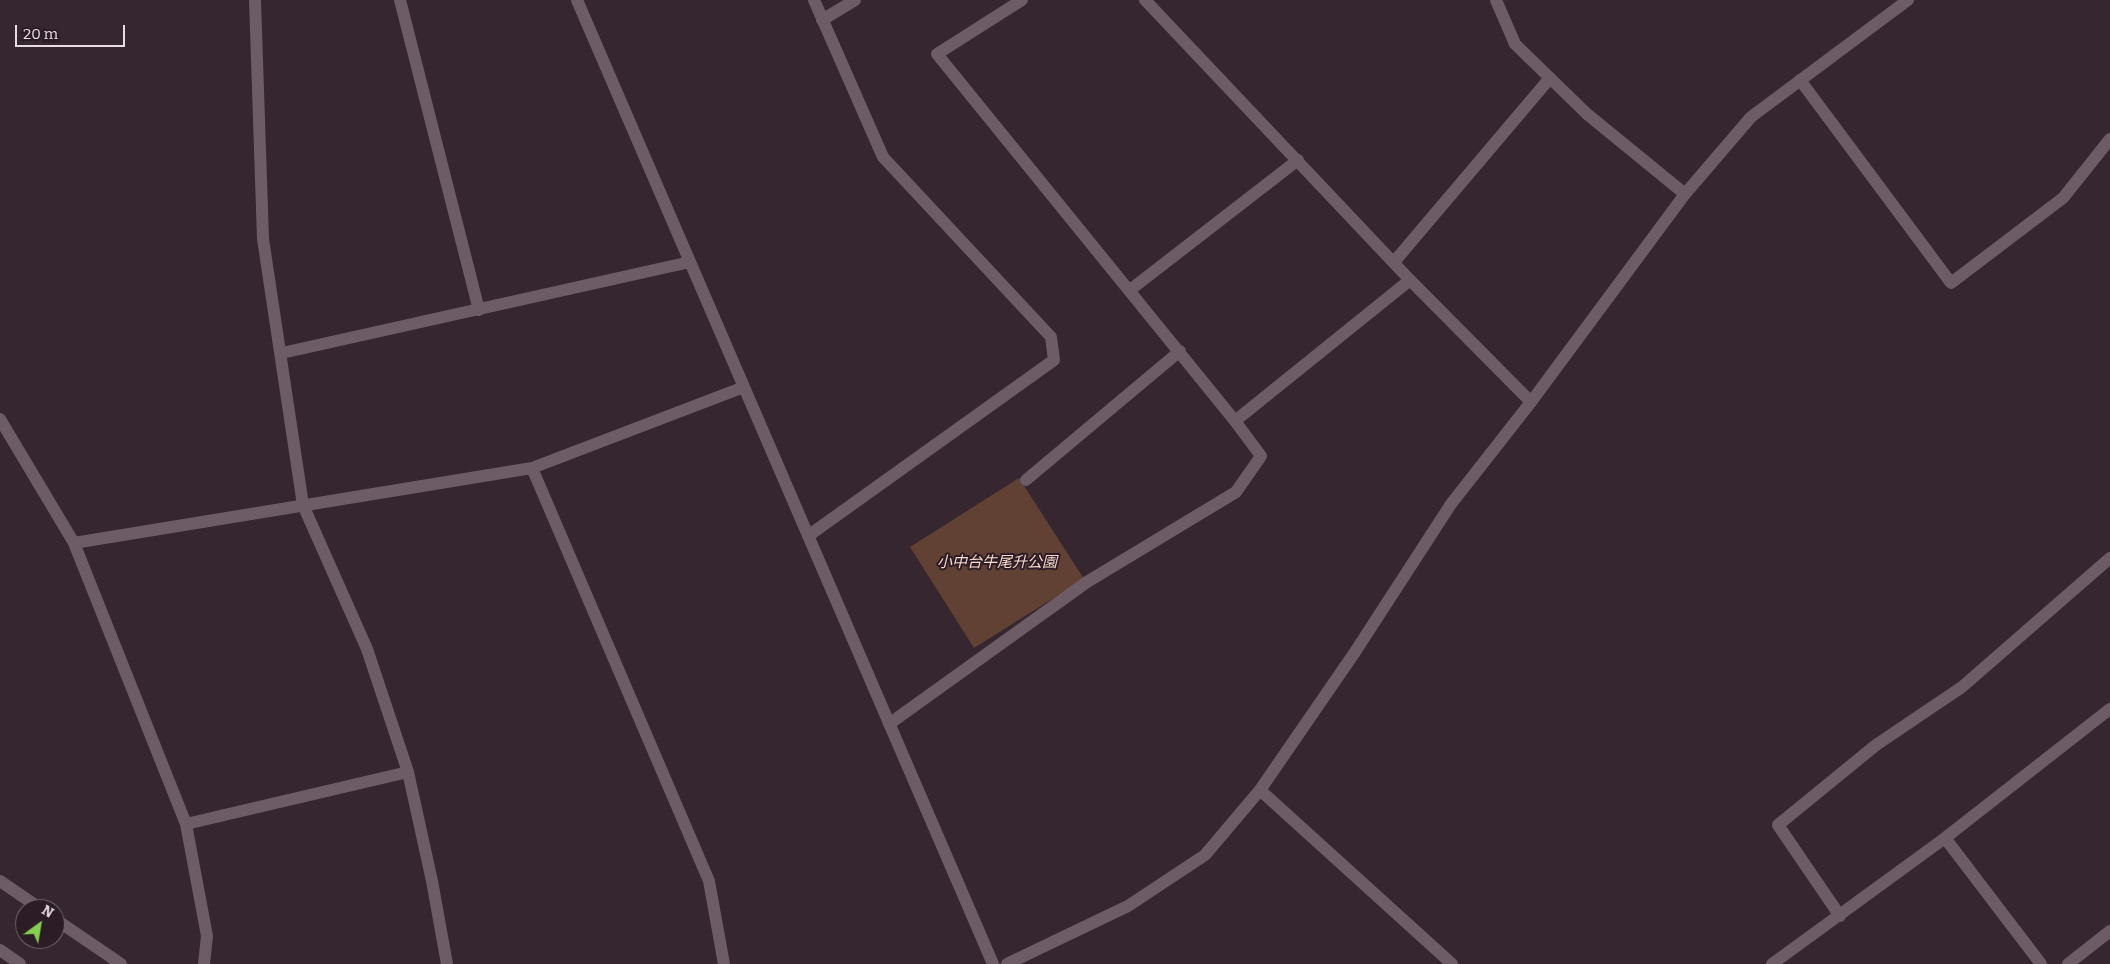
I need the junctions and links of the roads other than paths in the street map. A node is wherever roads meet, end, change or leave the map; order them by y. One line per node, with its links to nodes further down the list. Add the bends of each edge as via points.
1 (254, 0): 22 (street, via 264,238)
2 (400, 0): 20 (street)
3 (577, 0): 16 (street)
4 (814, 0): 10 (street)
5 (855, 0): 10 (street)
6 (1022, 0): 19 (street, via 937,54)
7 (1144, 0): 14 (street)
8 (1496, 0): 11 (street, via 1515,44)
9 (1908, 0): 12 (street)
10 (822, 20): 30 (street, via 883,157 1051,337 1054,360)
11 (1550, 78): 15 (street, via 1587,114); 17 (street)
12 (1800, 80): 13 (street, via 1951,283 2063,198); 15 (street, via 1751,117)
13 (2110, 139)
14 (1298, 160): 17 (street); 19 (street)
15 (1685, 194): 24 (street)
16 (690, 262): 20 (street); 23 (street)
17 (1394, 262): 18 (street)
18 (1410, 280): 24 (street); 26 (street)
19 (1130, 290): 21 (street)
20 (478, 310): 22 (street)
21 (1180, 352): 26 (street); 28 (street)
22 (282, 353): 29 (street)
23 (744, 387): 27 (street); 30 (street)
24 (1531, 402): 36 (street, via 1451,504)
25 (0, 419): 31 (street)
26 (1235, 421): 34 (street, via 1261,456 1236,492 1087,582)
27 (532, 468): 29 (street); 49 (street, via 709,881)
28 (1026, 480)
29 (304, 505): 31 (street); 35 (street, via 367,649)
30 (808, 536): 34 (street)
31 (74, 543): 37 (street)
32 (2110, 558): 41 (street, via 1962,688 1876,745 1778,825)
33 (2110, 709): 38 (street)
34 (889, 724): 50 (street)
35 (408, 772): 37 (street); 48 (street)
36 (1260, 790): 51 (street, via 1205,855 1128,906); 52 (street)
37 (186, 824): 47 (street, via 207,936)
38 (1944, 838): 41 (street); 54 (street)
39 (0, 881): 40 (street)
40 (26, 899)
41 (1840, 916): 53 (street)
42 (65, 926): 46 (street)
43 (2110, 931): 55 (street)
44 (0, 950): 45 (street)
45 (20, 964)
46 (121, 964)
47 (204, 964)
48 (447, 964)
49 (724, 964)
50 (992, 964)
51 (1007, 964)
52 (1452, 964)
53 (1772, 964)
54 (2041, 964)
55 (2068, 964)

